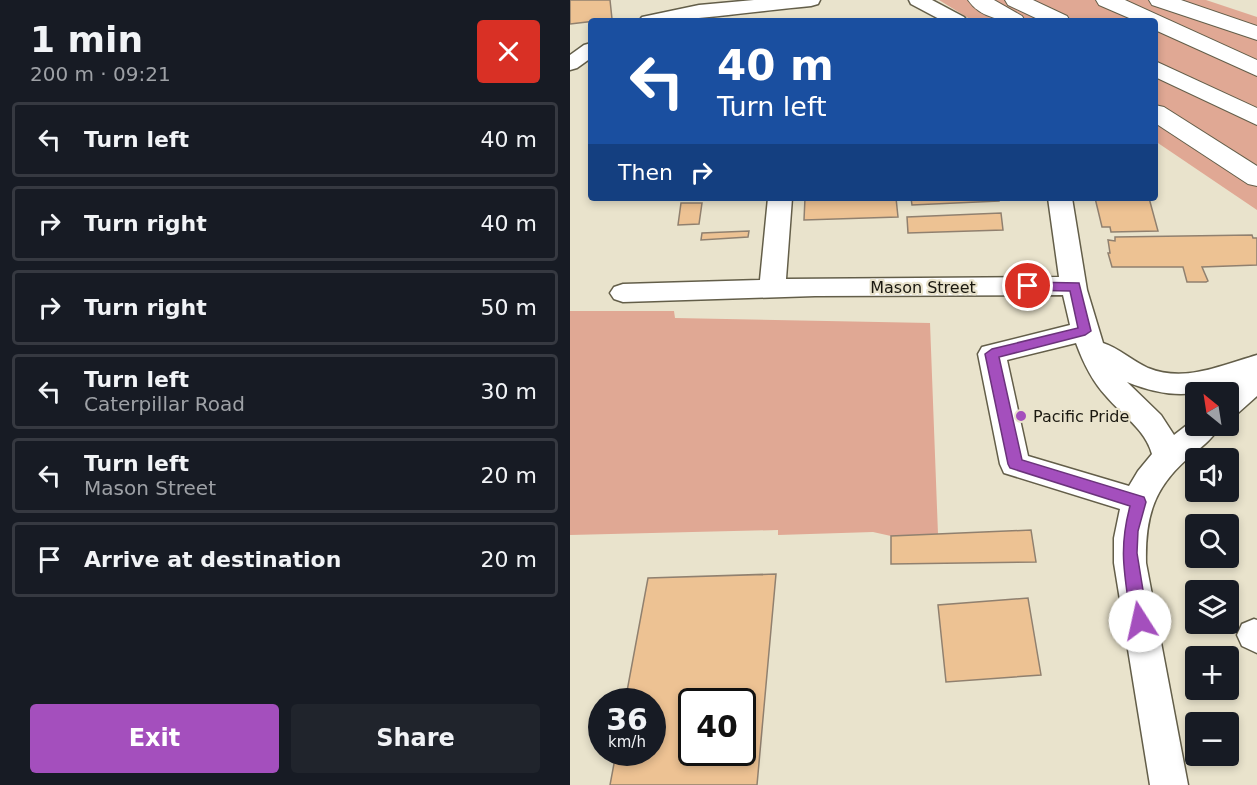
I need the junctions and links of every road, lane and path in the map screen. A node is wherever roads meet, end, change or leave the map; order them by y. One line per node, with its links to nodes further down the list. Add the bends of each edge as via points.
1 (811, 0): 7 (street)
2 (918, 0): 9 (street)
3 (979, 0): 10 (highway)
4 (1016, 0): 11 (highway)
5 (1107, 0): 12 (highway)
6 (1160, 0): 14 (highway)
7 (773, 12): 8 (street, via 685,13)
8 (662, 18)
9 (951, 18)
10 (1009, 18)
11 (1053, 18)
12 (1147, 18)
13 (1158, 23): 18 (highway)
14 (1257, 33)
15 (588, 51): 16 (street)
16 (570, 64)
17 (1158, 69): 20 (highway)
18 (1257, 69)
19 (1158, 114): 21 (highway)
20 (1257, 118)
21 (1257, 178)
22 (780, 201): 25 (street)
23 (1061, 201): 24 (street)
24 (1075, 286): 25 (street, Mason Street); 27 (street)
25 (772, 289): 26 (street, Mason Street)
26 (623, 293)
27 (1088, 339): 28 (street, via 1134,374 1175,386 1208,382); 32 (street, via 1106,376 1158,429); 33 (street, via 992,354 1015,464)
28 (1257, 365)
29 (1257, 379): 30 (street)
30 (1239, 395)
31 (1194, 436): 32 (street)
32 (1169, 459): 33 (street, via 1156,470)
33 (1138, 502): 34 (street, via 1131,531 1130,563)
34 (1169, 785)

